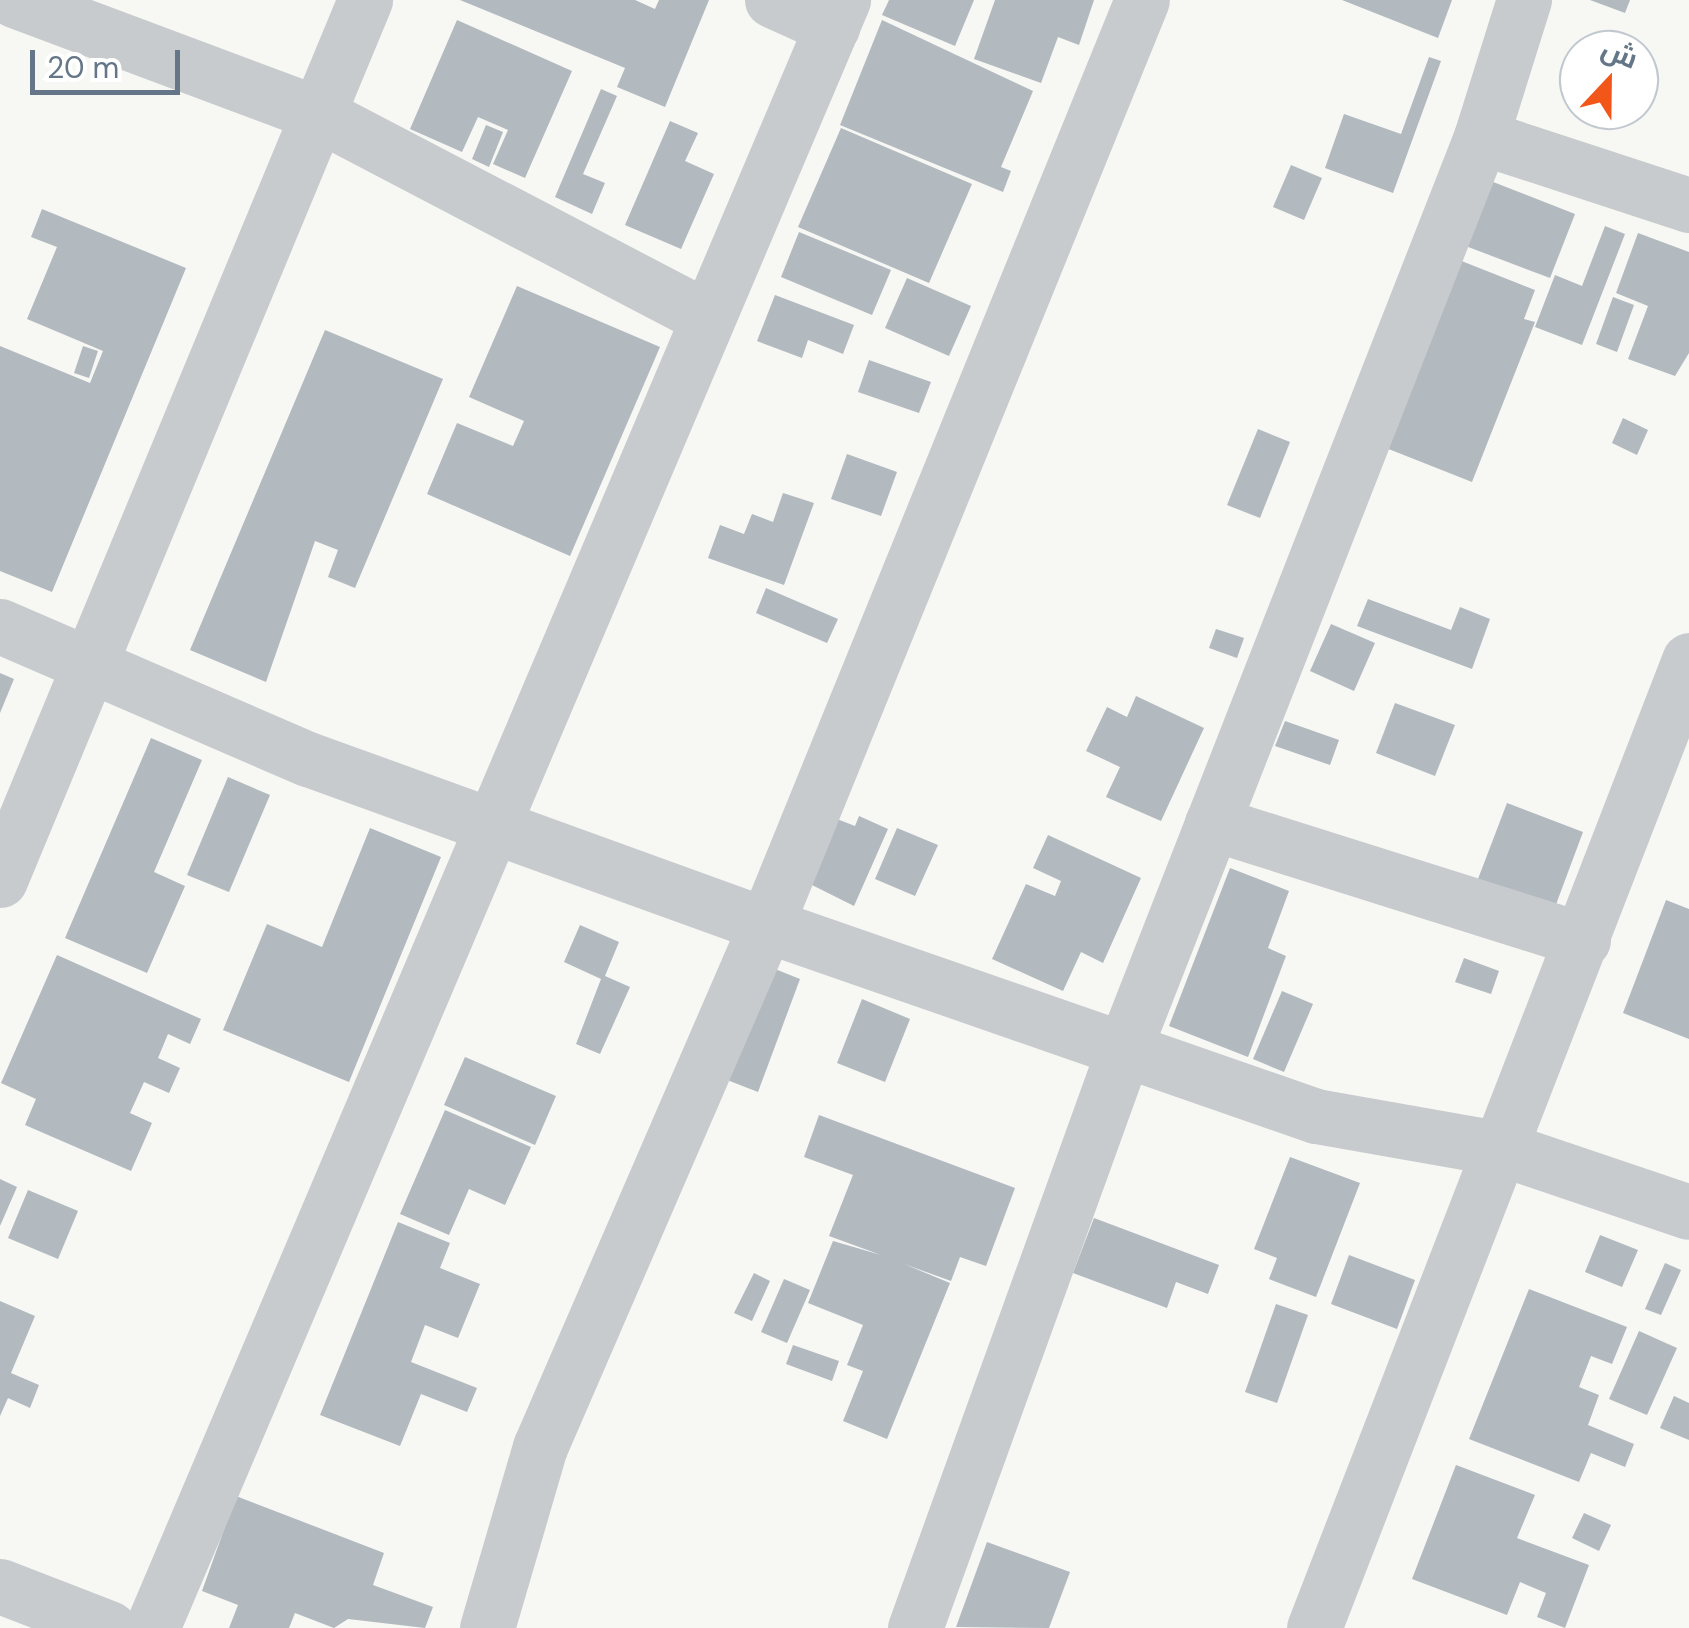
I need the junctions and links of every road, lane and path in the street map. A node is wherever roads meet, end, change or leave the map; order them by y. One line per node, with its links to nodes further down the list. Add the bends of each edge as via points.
1 (14, 0): 7 (street)
2 (365, 0): 7 (street)
3 (772, 0): 6 (street)
4 (1142, 0): 17 (street)
5 (1524, 0): 8 (street)
6 (837, 14): 10 (street)
7 (316, 112): 10 (street); 13 (street)
8 (1481, 137): 9 (street); 14 (street)
9 (1689, 204)
10 (706, 317): 15 (street)
11 (0, 626): 13 (street)
12 (1689, 660): 18 (street)
13 (83, 662): 15 (street, via 308,760); 16 (street)
14 (1212, 823): 18 (street); 19 (street)
15 (498, 824): 17 (street); 24 (street)
16 (0, 880)
17 (766, 926): 19 (street); 25 (street, via 540,1447)
18 (1584, 940): 20 (street)
19 (1124, 1050): 20 (street, via 1316,1116); 26 (street)
20 (1502, 1149): 21 (street); 27 (street)
21 (1689, 1212)
22 (0, 1586): 23 (street)
23 (109, 1628)
24 (152, 1628)
25 (487, 1628)
26 (915, 1628)
27 (1314, 1628)

